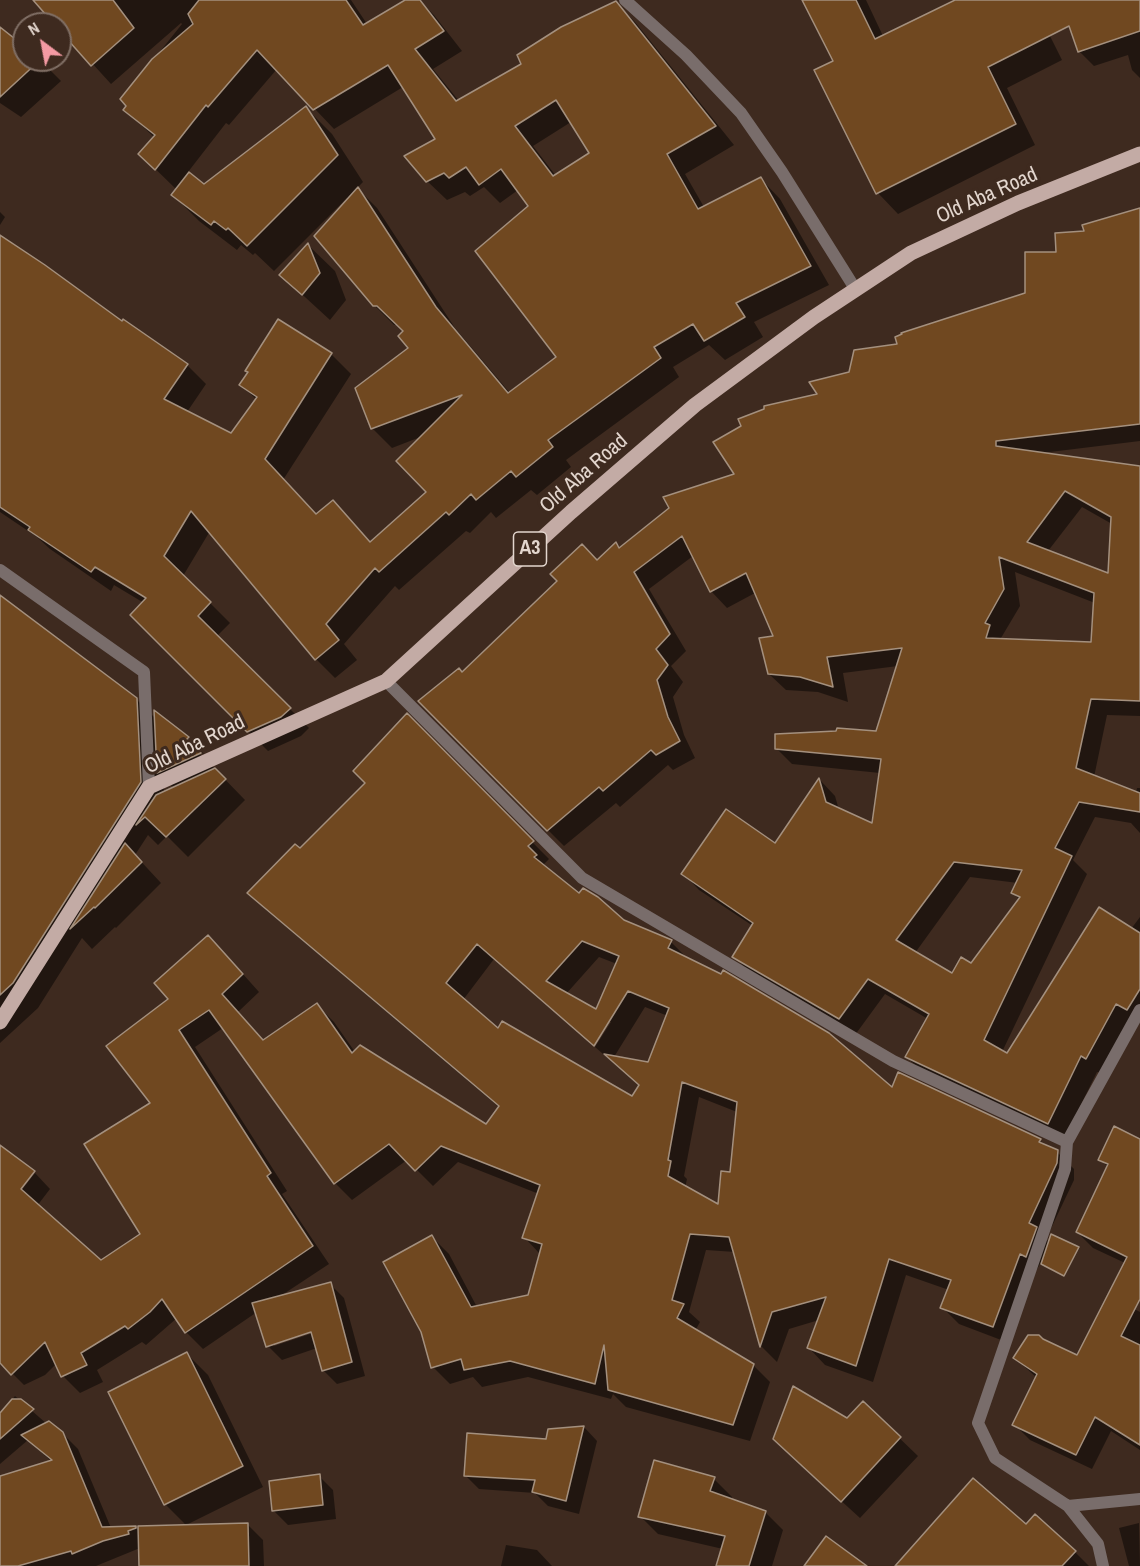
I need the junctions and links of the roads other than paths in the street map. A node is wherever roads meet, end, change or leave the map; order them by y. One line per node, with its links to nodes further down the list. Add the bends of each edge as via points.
1 (625, 0): 3 (street, via 686,55 741,113)
2 (1140, 154): 3 (main road, Old Aba Road / A3, via 1018,203 911,253)
3 (856, 290): 5 (main road, Old Aba Road / A3, via 695,405)
4 (0, 570): 6 (street, via 144,672)
5 (386, 681): 6 (main road, Old Aba Road / A3); 9 (street, via 582,878 893,1061)
6 (149, 787): 8 (main road, Old Aba Road)
7 (1140, 1010): 9 (street)
8 (0, 1022)
9 (1066, 1142): 11 (street, via 1065,1169 978,1423 995,1458)
10 (1140, 1499): 11 (street)
11 (1068, 1506): 12 (street, via 1098,1544)
12 (1102, 1566)

